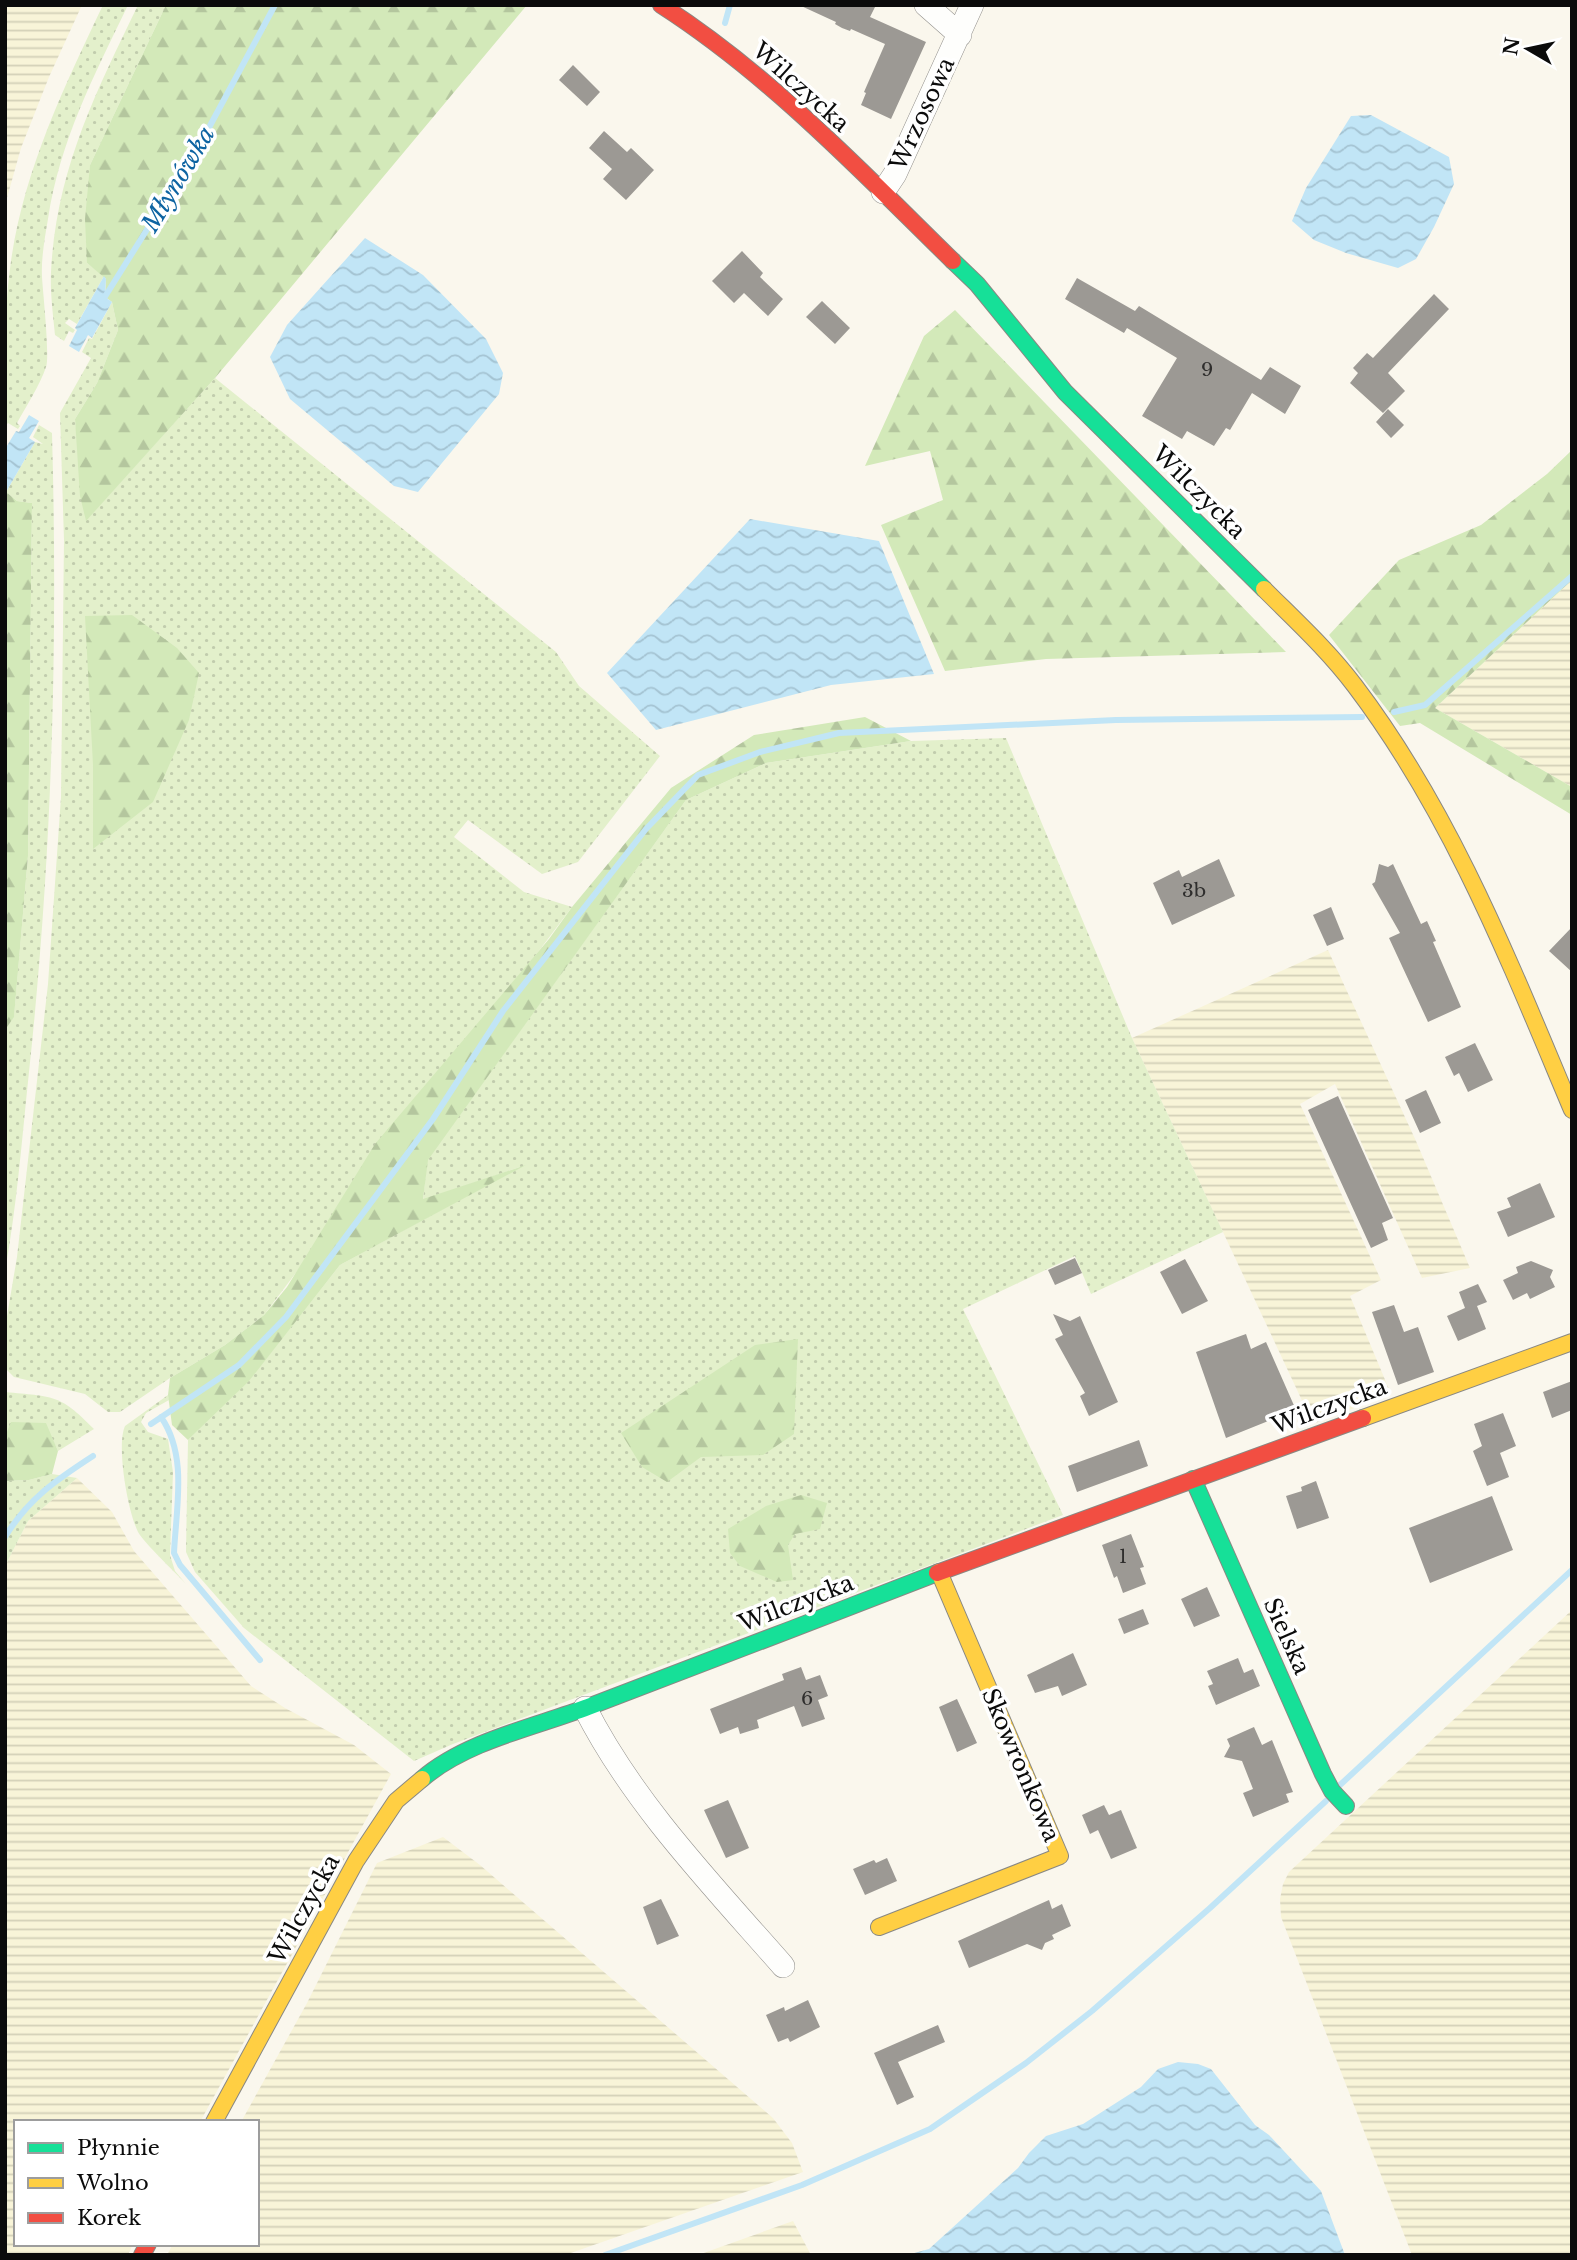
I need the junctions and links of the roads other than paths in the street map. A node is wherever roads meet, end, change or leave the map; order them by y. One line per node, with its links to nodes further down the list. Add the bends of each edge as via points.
1 (661, 5): 5 (street, Wilczycka, via 754,73)
2 (926, 5): 4 (street, Wrzosowa)
3 (972, 5): 4 (street, Wrzosowa)
4 (960, 35): 5 (street, Wrzosowa)
5 (883, 192): 6 (street, Wilczycka, via 977,284 1065,392 1354,683 1424,788 1461,856)
6 (1572, 1111)
7 (1572, 1342): 8 (street, Wilczycka)
8 (1193, 1479): 9 (street, Wilczycka); 11 (street, Sielska, via 1323,1774)
9 (939, 1572): 10 (street, Wilczycka); 12 (street, Skowronkowa, via 1060,1856)
10 (585, 1708): 13 (street, via 642,1797 695,1866); 14 (street, Wilczycka, via 466,1751 436,1767 396,1801 356,1861)
11 (1346, 1806)
12 (879, 1927)
13 (783, 1966)
14 (215, 2120)

